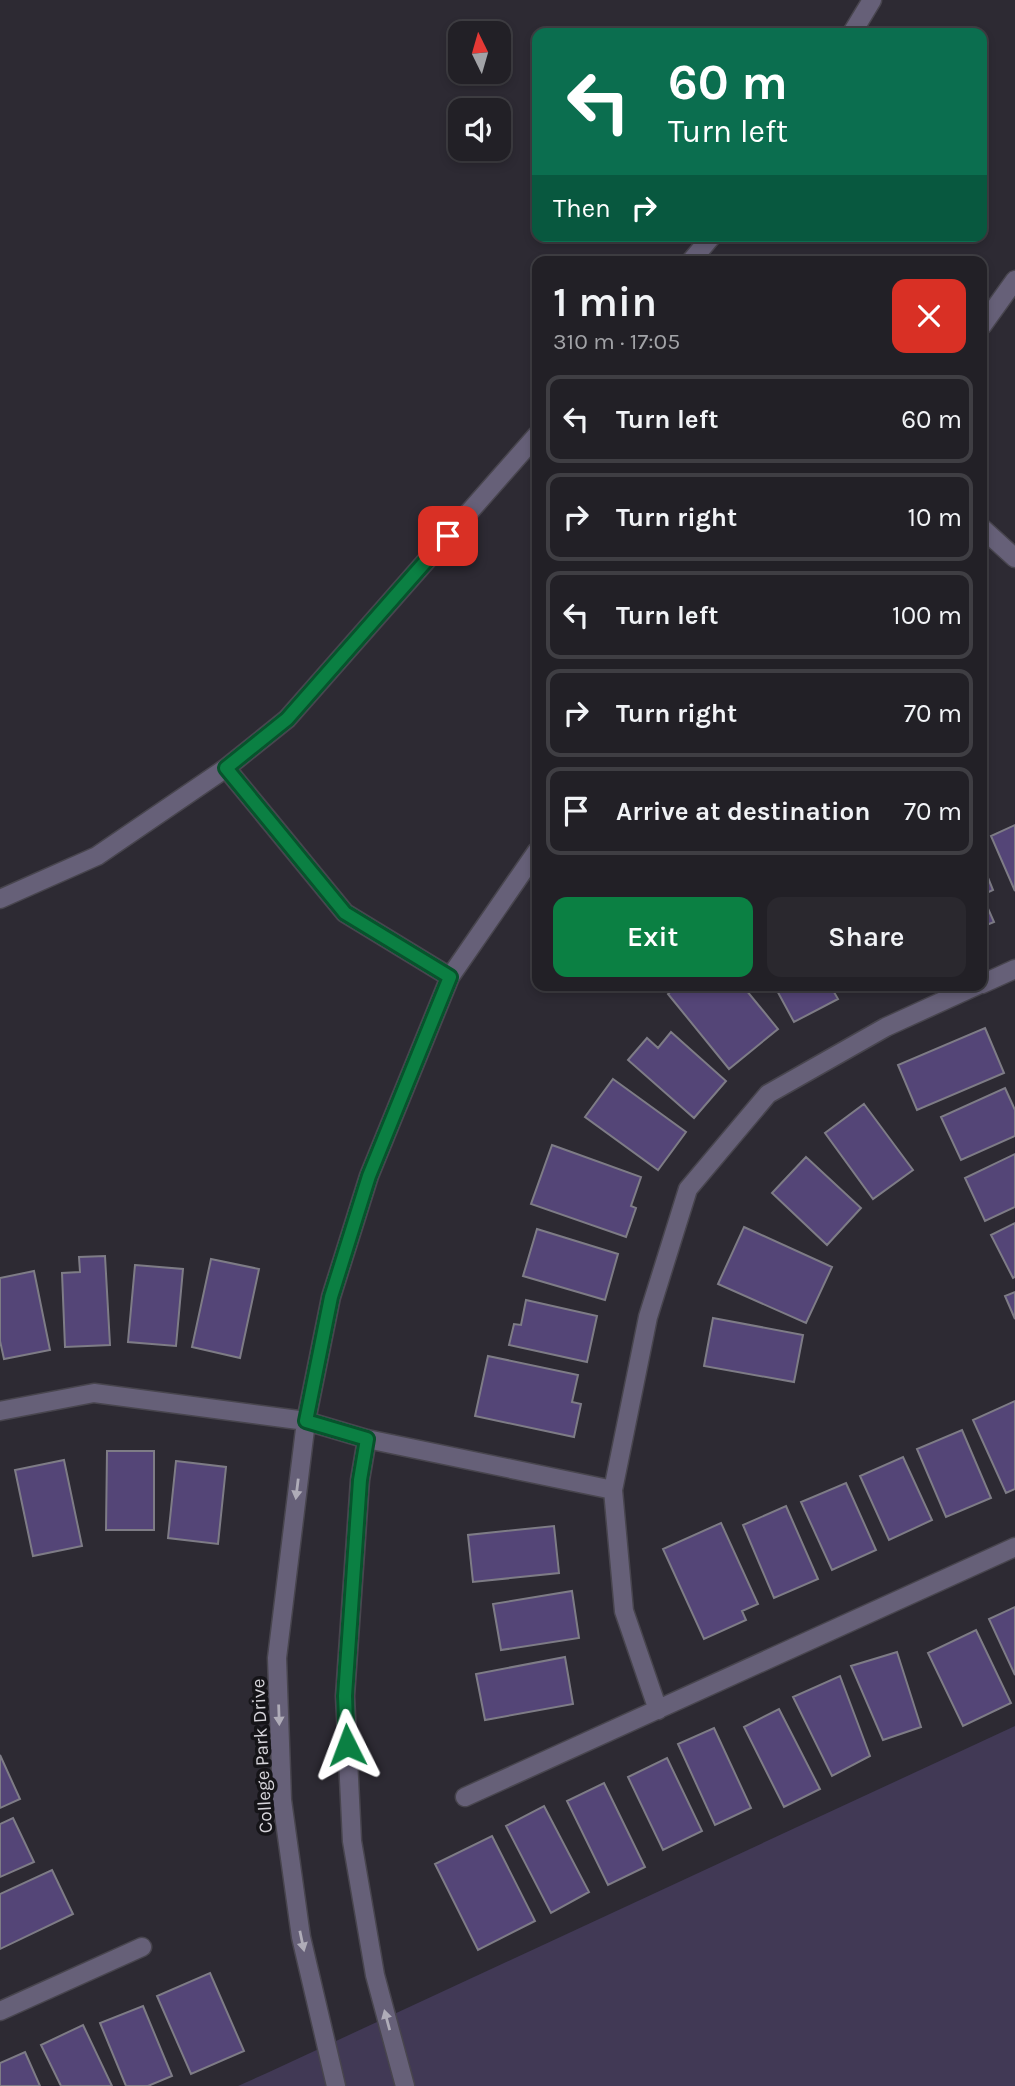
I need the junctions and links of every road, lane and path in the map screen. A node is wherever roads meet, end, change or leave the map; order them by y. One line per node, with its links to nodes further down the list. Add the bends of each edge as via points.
1 (872, 0): 2 (street)
2 (855, 28)
3 (707, 242): 4 (street)
4 (695, 256)
5 (1015, 280): 6 (street)
6 (987, 319)
7 (532, 441): 10 (street, via 287,719)
8 (987, 533): 9 (street)
9 (1015, 558)
10 (226, 768): 12 (street, via 97,856); 14 (street, via 345,913)
11 (532, 858): 14 (street, College Park Drive)
12 (0, 899)
13 (1014, 973): 15 (street)
14 (450, 977): 18 (street, College Park Drive, via 369,1176 331,1297)
15 (987, 982)
16 (965, 991): 20 (street, via 886,1027 768,1094 688,1189 648,1317)
17 (0, 1411): 18 (street, via 94,1392)
18 (306, 1421): 19 (street); 26 (street, College Park Drive, one-way to 26, via 277,1658 282,1800 301,1937)
19 (367, 1439): 20 (street); 27 (street, one-way to 19, via 374,1975 352,1842 345,1696)
20 (613, 1490): 22 (street, via 624,1611)
21 (1015, 1547): 22 (street)
22 (658, 1710): 23 (street)
23 (465, 1797)
24 (142, 1947): 25 (street)
25 (0, 2011)
26 (336, 2086)
27 (405, 2086)

